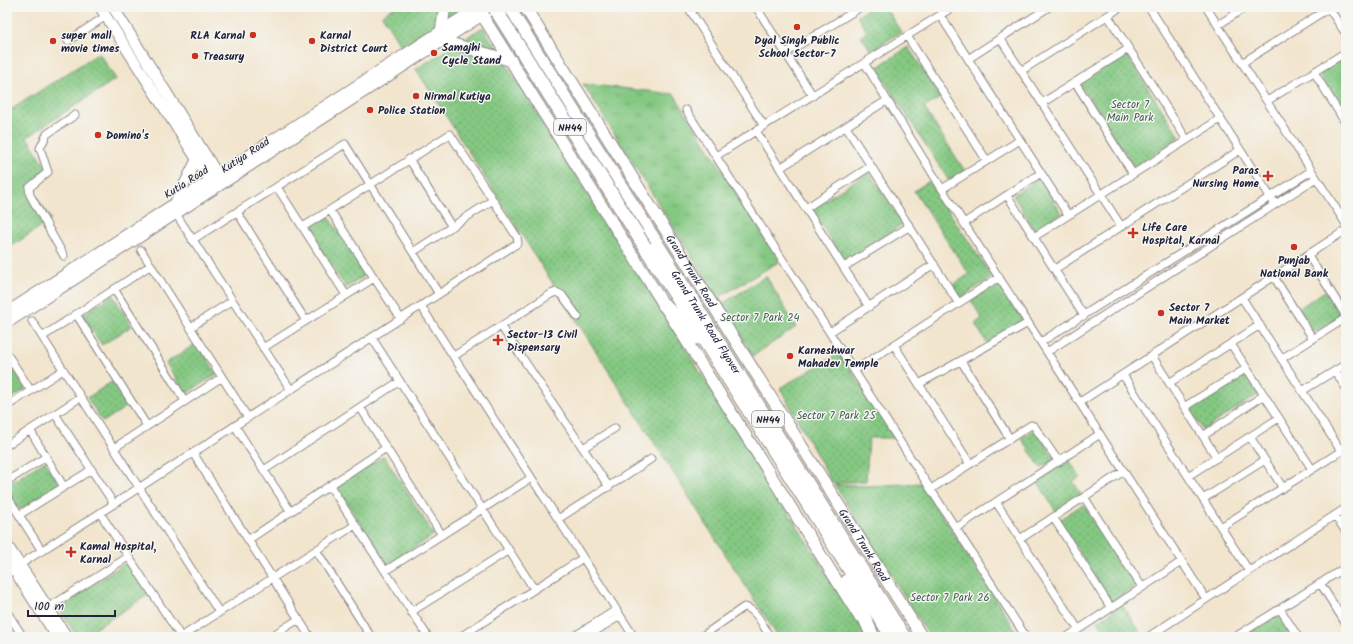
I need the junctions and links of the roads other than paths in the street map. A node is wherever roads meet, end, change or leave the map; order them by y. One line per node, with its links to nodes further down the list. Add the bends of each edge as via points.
1 (113, 7): 42 (street)
2 (445, 7): 22 (main road)
3 (495, 7): 15 (street); 85 (highway, Grand Trunk Road Flyover / NH44, bridge)
4 (508, 7): 85 (highway, Grand Trunk Road Flyover / NH44)
5 (688, 7): 45 (street)
6 (756, 7): 28 (street)
7 (861, 7): 28 (street)
8 (953, 7): 18 (street)
9 (1049, 7): 24 (street)
10 (1121, 7): 19 (street)
11 (1149, 7): 43 (street)
12 (1206, 7): 20 (street)
13 (1246, 7): 20 (street)
14 (1329, 8): 21 (street); 31 (street)
15 (479, 9): 22 (street); 30 (main road)
16 (530, 10): 262 (main road, Grand Trunk Road)
17 (103, 11): 25 (street); 42 (street)
18 (940, 15): 23 (street); 29 (street)
19 (1108, 16): 26 (street); 33 (street)
20 (1218, 25): 31 (street)
21 (1346, 34)
22 (442, 36): 30 (main road); 61 (street, Kutiya Road)
23 (907, 36): 32 (street); 54 (street)
24 (1000, 38): 29 (street); 33 (street)
25 (68, 41)
26 (1128, 48): 35 (street); 49 (street)
27 (1346, 52): 34 (street)
28 (786, 53): 36 (street)
29 (968, 59): 48 (street)
30 (512, 62): 106 (main road)
31 (1242, 63): 38 (street)
32 (864, 64): 36 (street); 37 (street)
33 (1021, 71): 39 (street)
34 (1314, 72): 38 (street); 44 (street)
35 (1075, 82): 39 (street); 59 (street)
36 (812, 96): 45 (street)
37 (886, 101): 46 (street); 64 (street)
38 (1267, 101): 57 (street)
39 (1042, 103): 65 (street)
40 (686, 110): 51 (street)
41 (75, 115): 90 (street, via 45,137 40,148 48,172 29,188)
42 (176, 116): 52 (street); 61 (street)
43 (1220, 119): 49 (street); 50 (street)
44 (1346, 124)
45 (764, 126): 47 (street)
46 (846, 127): 55 (street); 56 (street)
47 (756, 131): 51 (street); 56 (street)
48 (1020, 140): 54 (street); 58 (street)
49 (1187, 140): 59 (street)
50 (1240, 150): 67 (street); 78 (street)
51 (716, 156): 122 (street)
52 (197, 159): 61 (street); 70 (street)
53 (409, 159): 62 (street); 68 (street, via 450,134); 80 (street)
54 (987, 161): 64 (street)
55 (871, 166): 71 (street); 77 (street)
56 (780, 168): 71 (street)
57 (1312, 171): 60 (street); 67 (street)
58 (1041, 173): 66 (street); 74 (street)
59 (1133, 174): 65 (street)
60 (1316, 178): 69 (street); 76 (street)
61 (216, 180): 70 (street, Kutiya Road)
62 (370, 184): 63 (street, via 345,144); 72 (street); 88 (street)
63 (277, 187): 73 (street); 79 (street)
64 (942, 189): 75 (street)
65 (1101, 194): 74 (street); 78 (street)
66 (1008, 195): 75 (street); 82 (street)
67 (1270, 197): 69 (street); 83 (street)
68 (493, 200): 80 (street); 101 (street, via 517,237 518,243)
69 (1275, 204): 86 (street)
70 (173, 208): 84 (street); 109 (street, Kutia Road); 117 (street, Kutiya Road)
71 (806, 208): 93 (street)
72 (330, 210): 79 (street); 97 (street)
73 (237, 212): 84 (street); 116 (street)
74 (1068, 215): 82 (street)
75 (964, 223): 95 (street)
76 (1346, 224)
77 (910, 226): 91 (street); 93 (street)
78 (1121, 226): 94 (street)
79 (303, 227): 102 (street)
80 (452, 227): 88 (street)
81 (1346, 230): 89 (street)
82 (1034, 236): 94 (street)
83 (1206, 238): 86 (street); 98 (street)
84 (192, 240): 104 (street)
85 (651, 244): 134 (highway, Grand Trunk Road Flyover / NH44); 231 (highway, Grand Trunk Road Flyover / NH44)
86 (1211, 246): 100 (street)
87 (141, 250): 92 (street)
88 (413, 252): 101 (street)
89 (1308, 255): 96 (street); 113 (street)
90 (64, 256)
91 (934, 264): 105 (street); 108 (street)
92 (151, 265): 99 (street); 121 (street)
93 (844, 267): 108 (street)
94 (1055, 269): 111 (street)
95 (999, 277): 105 (street); 118 (street)
96 (1274, 277): 103 (street); 125 (street)
97 (374, 278): 102 (street); 114 (street)
98 (1134, 284): 100 (street); 111 (street)
99 (114, 289): 110 (street); 153 (street)
100 (1139, 292): 130 (street)
101 (439, 294): 107 (street)
102 (346, 295): 116 (street)
103 (1242, 298): 120 (street); 133 (street)
104 (232, 300): 121 (street); 129 (street)
105 (959, 304): 128 (street)
106 (664, 305): 134 (highway); 258 (main road)
107 (421, 306): 114 (street); 132 (street)
108 (869, 306): 122 (street)
109 (7, 312)
110 (76, 314): 123 (street); 161 (street)
111 (1084, 316): 126 (street)
112 (578, 317): 119 (street, via 562,295 556,292)
113 (1346, 317): 125 (street)
114 (401, 319): 124 (street)
115 (32, 321): 123 (street)
116 (306, 321): 129 (street)
117 (7, 323)
118 (1028, 323): 126 (street); 136 (street)
119 (501, 326): 132 (street); 172 (street)
120 (1260, 326): 127 (street); 135 (street)
121 (191, 327): 143 (street)
122 (830, 332): 140 (street)
123 (42, 337): 139 (street)
124 (372, 338): 144 (street); 148 (street)
125 (1313, 339): 135 (street)
126 (1041, 342): 130 (street)
127 (1231, 344): 138 (street); 145 (street)
128 (894, 345): 140 (street); 146 (street)
129 (263, 348): 148 (street)
130 (1047, 352): 154 (street)
131 (8, 356): 149 (street)
132 (454, 356): 186 (street)
133 (1152, 356): 142 (street); 145 (street)
134 (716, 359): 218 (highway, NH44)
135 (1282, 359): 150 (street)
136 (961, 361): 146 (street); 168 (street)
137 (1346, 364): 141 (street)
138 (1247, 368): 151 (street); 156 (street)
139 (63, 370): 149 (street); 152 (street)
140 (855, 370): 193 (street)
141 (1335, 370): 147 (street); 150 (street)
142 (1123, 375): 154 (street); 185 (street)
143 (222, 377): 153 (street); 159 (street)
144 (400, 381): 157 (street); 200 (street)
145 (1169, 383): 156 (street)
146 (919, 384): 180 (street)
147 (1346, 388)
148 (291, 390): 159 (street)
149 (31, 391): 155 (street)
150 (1302, 391): 173 (street)
151 (1264, 395): 160 (street); 166 (street)
152 (81, 397): 158 (street); 170 (street)
153 (185, 401): 161 (street)
154 (1080, 402): 165 (street)
155 (7, 406)
156 (1184, 407): 166 (street)
157 (360, 408): 171 (street); 183 (street)
158 (55, 414): 164 (street); 182 (street)
159 (248, 418): 162 (street)
160 (1279, 418): 167 (street); 181 (street)
161 (147, 426): 170 (street)
162 (236, 426): 174 (street); 183 (street)
163 (615, 428): 172 (street)
164 (30, 430): 169 (street); 175 (street)
165 (1100, 434): 179 (street); 184 (street)
166 (1203, 436): 176 (street)
167 (1250, 437): 176 (street); 178 (street)
168 (1010, 439): 179 (street, via 1032,425); 180 (street)
169 (7, 445)
170 (114, 448): 190 (street)
171 (386, 448): 188 (street); 211 (street)
172 (583, 448): 191 (street)
173 (1344, 450): 181 (street)
174 (192, 453): 190 (street); 213 (street)
175 (46, 457): 187 (street); 189 (street)
176 (1217, 458): 185 (street)
177 (651, 460): 191 (street)
178 (1265, 460): 192 (street); 196 (street)
179 (1059, 462): 197 (street)
180 (970, 464): 193 (street)
181 (1312, 469): 192 (street)
182 (91, 470): 189 (street); 198 (street)
183 (264, 470): 201 (street)
184 (1124, 471): 195 (street); 222 (street)
185 (1188, 476): 196 (street)
186 (531, 478): 200 (street); 206 (street)
187 (7, 480)
188 (330, 486): 201 (street); 207 (street)
189 (64, 487): 203 (street)
190 (140, 487): 198 (street); 236 (street)
191 (609, 487): 206 (street)
192 (1283, 488): 208 (street)
193 (931, 490): 209 (street)
194 (7, 496): 203 (street)
195 (1084, 497): 205 (street); 229 (street)
196 (1203, 499): 208 (street)
197 (996, 502): 209 (street); 212 (street)
198 (114, 504): 202 (street)
199 (1346, 508): 204 (street)
200 (482, 509): 211 (street); 217 (street)
201 (291, 512): 213 (street)
202 (100, 513): 215 (street); 219 (street)
203 (19, 515): 215 (street)
204 (1335, 515): 210 (street); 226 (street)
205 (1053, 517): 212 (street); 234 (street)
206 (558, 519): 220 (street)
207 (356, 525): 216 (street); 225 (street)
208 (1221, 527): 226 (street)
209 (956, 528): 263 (street)
210 (1346, 532)
211 (442, 535): 225 (street)
212 (1020, 539): 242 (street)
213 (248, 540): 227 (street)
214 (7, 545): 224 (street)
215 (42, 550): 224 (street)
216 (316, 550): 227 (street); 250 (street)
217 (509, 550): 230 (street); 237 (street)
218 (839, 553): 258 (highway, via 842,567); 259 (highway, NH44)
219 (128, 557): 233 (street); 247 (street)
220 (583, 558): 230 (street); 238 (street)
221 (7, 559): 224 (street)
222 (1181, 562): 229 (street); 232 (street)
223 (1346, 567): 228 (street)
224 (13, 569): 233 (street); 245 (street)
225 (385, 571): 237 (street)
226 (1249, 571): 232 (street)
227 (273, 578): 236 (street); 240 (street)
228 (1320, 583): 235 (street); 241 (street)
229 (1142, 588): 234 (street)
230 (534, 589): 252 (street)
231 (879, 597): 260 (highway, Grand Trunk Road Flyover / NH44); 261 (highway)
232 (1206, 599): 243 (street)
233 (48, 608): 246 (street)
234 (1111, 608): 242 (street)
235 (1280, 609): 267 (street); 268 (street)
236 (219, 612): 247 (street)
237 (411, 612): 251 (street)
238 (618, 612): 253 (street); 254 (street); 255 (street)
239 (8, 615): 244 (street)
240 (299, 619): 248 (street); 249 (street)
241 (1346, 624)
242 (1078, 629): 264 (street)
243 (1159, 630): 265 (street); 266 (street)
244 (24, 637)
245 (57, 637)
246 (67, 637)
247 (181, 637)
248 (270, 637)
249 (310, 637)
250 (371, 637)
251 (428, 637)
252 (460, 637)
253 (573, 637)
254 (586, 637)
255 (634, 637)
256 (701, 637): 257 (street, via 744,607 753,611)
257 (770, 637)
258 (873, 637)
259 (892, 637)
260 (904, 637)
261 (911, 637)
262 (922, 637)
263 (1026, 637)
264 (1067, 637)
265 (1148, 637)
266 (1164, 637)
267 (1235, 637)
268 (1298, 637)

